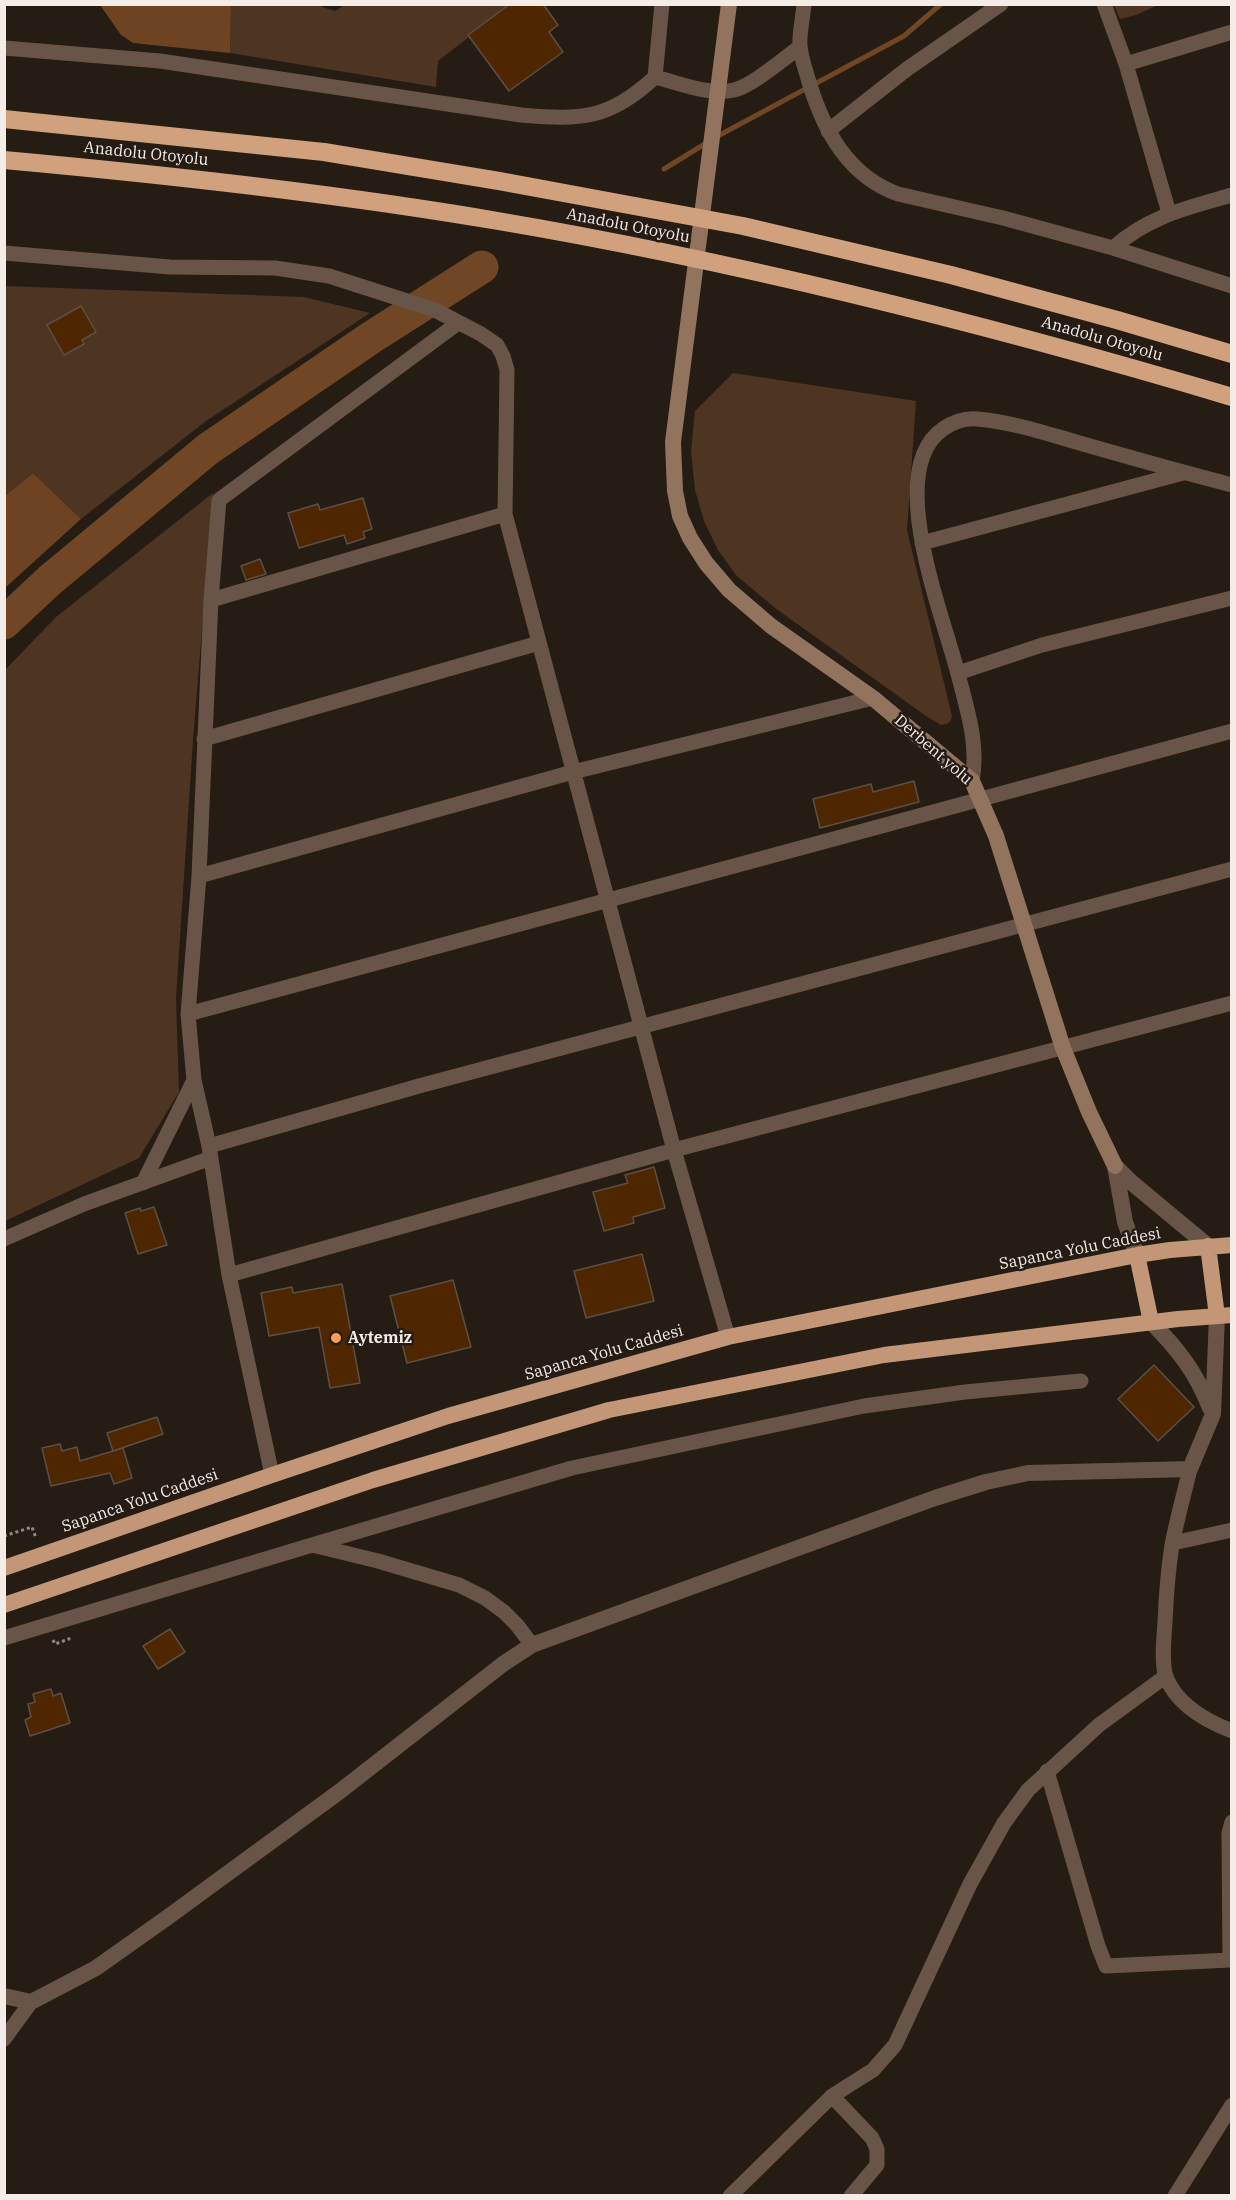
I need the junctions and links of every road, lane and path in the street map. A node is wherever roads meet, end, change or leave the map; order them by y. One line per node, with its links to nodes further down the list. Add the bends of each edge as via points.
1 (662, 4): 10 (street)
2 (729, 4): 30 (main road, Derbent yolu, via 673,442 675,491 690,538 729,590 771,626)
3 (804, 4): 7 (street)
4 (1001, 4): 12 (street, via 907,69)
5 (1104, 4): 9 (street)
6 (1232, 32): 9 (street)
7 (800, 47): 10 (street, via 746,86 734,90 723,92); 12 (street, via 817,108)
8 (4, 48): 10 (street, via 171,62 560,118 586,117 621,105)
9 (1126, 64): 15 (street)
10 (655, 77)
11 (4, 118): 20 (highway, Anadolu Otoyolu, via 324,152 743,226 951,275)
12 (828, 131): 16 (street, via 855,168 882,188)
13 (4, 160): 21 (highway, Anadolu Otoyolu, via 321,194 521,225 720,264 943,315)
14 (1232, 195): 15 (street)
15 (1169, 213): 16 (street, via 1136,230)
16 (1113, 248): 18 (street)
17 (4, 253): 19 (street, via 170,267 302,271 435,310)
18 (1232, 286)
19 (458, 322): 24 (street, via 497,345 507,370); 27 (street, via 219,500)
20 (1232, 354)
21 (1232, 397)
22 (1185, 473): 23 (street); 25 (street); 25 (street, via 1024,427 962,419 938,432 922,457 916,482)
23 (1232, 485)
24 (505, 514): 27 (street); 28 (street)
25 (922, 543): 29 (street)
26 (1232, 598): 29 (street, via 1042,645)
27 (211, 600): 32 (street)
28 (539, 643): 32 (street); 33 (street)
29 (958, 673): 34 (street, via 975,753)
30 (873, 699): 33 (street); 34 (main road, Derbent yolu)
31 (1232, 731): 35 (street)
32 (204, 739): 37 (street)
33 (573, 772): 37 (street); 38 (street)
34 (972, 781): 35 (main road, Derbent yolu)
35 (980, 798): 38 (street); 39 (main road, Derbent yolu)
36 (1232, 869): 39 (street)
37 (200, 876): 41 (street)
38 (607, 899): 41 (street); 42 (street)
39 (1024, 924): 42 (street); 43 (main road, Derbent yolu)
40 (1232, 1003): 43 (street)
41 (188, 1014): 44 (street)
42 (641, 1025): 45 (street); 46 (street, via 419,1086)
43 (1064, 1048): 45 (street); 47 (main road, Derbent yolu)
44 (194, 1080): 46 (street); 48 (street)
45 (674, 1150): 53 (street); 56 (street)
46 (210, 1152): 48 (street); 53 (street)
47 (1114, 1166): 51 (street); 52 (street, via 1125,1222)
48 (143, 1182): 49 (street)
49 (4, 1239)
50 (1232, 1245): 51 (highway, Sapanca Yolu Caddesi)
51 (1208, 1246): 52 (highway, Sapanca Yolu Caddesi); 54 (highway)
52 (1137, 1255): 55 (highway); 56 (highway, Sapanca Yolu Caddesi)
53 (229, 1275): 60 (street)
54 (1225, 1316): 55 (highway); 58 (street)
55 (1151, 1322): 58 (street, via 1179,1350 1202,1386); 67 (highway, via 884,1355 609,1410 373,1480)
56 (728, 1337): 60 (highway, Sapanca Yolu Caddesi, via 448,1416)
57 (1081, 1381): 65 (street, via 864,1406 584,1465)
58 (1213, 1414): 59 (street)
59 (1190, 1469): 64 (street); 71 (street, via 1028,1473 986,1482)
60 (272, 1475): 66 (highway, Sapanca Yolu Caddesi)
61 (32, 1527): 63 (path)
62 (1232, 1530): 64 (street)
63 (4, 1536)
64 (1173, 1543): 72 (street, via 1163,1642)
65 (312, 1545): 68 (street); 71 (street, via 459,1585 504,1612)
66 (4, 1568)
67 (4, 1605)
68 (4, 1638)
69 (69, 1639): 70 (path)
70 (55, 1644)
71 (532, 1645): 77 (street, via 168,1917 96,1968)
72 (1166, 1676): 73 (street, via 1185,1704); 74 (street, via 1099,1725)
73 (1232, 1731)
74 (1047, 1771): 75 (street, via 1106,1966 1230,1960); 79 (street, via 1021,1798 998,1833 965,1894 895,2045 873,2070)
75 (1232, 1822)
76 (4, 1996): 77 (street)
77 (31, 2002): 78 (street)
78 (4, 2039)
79 (832, 2096): 81 (street); 82 (street, via 872,2138 877,2149 877,2164)
80 (1232, 2105): 83 (street)
81 (730, 2196)
82 (851, 2196)
83 (1175, 2196)

